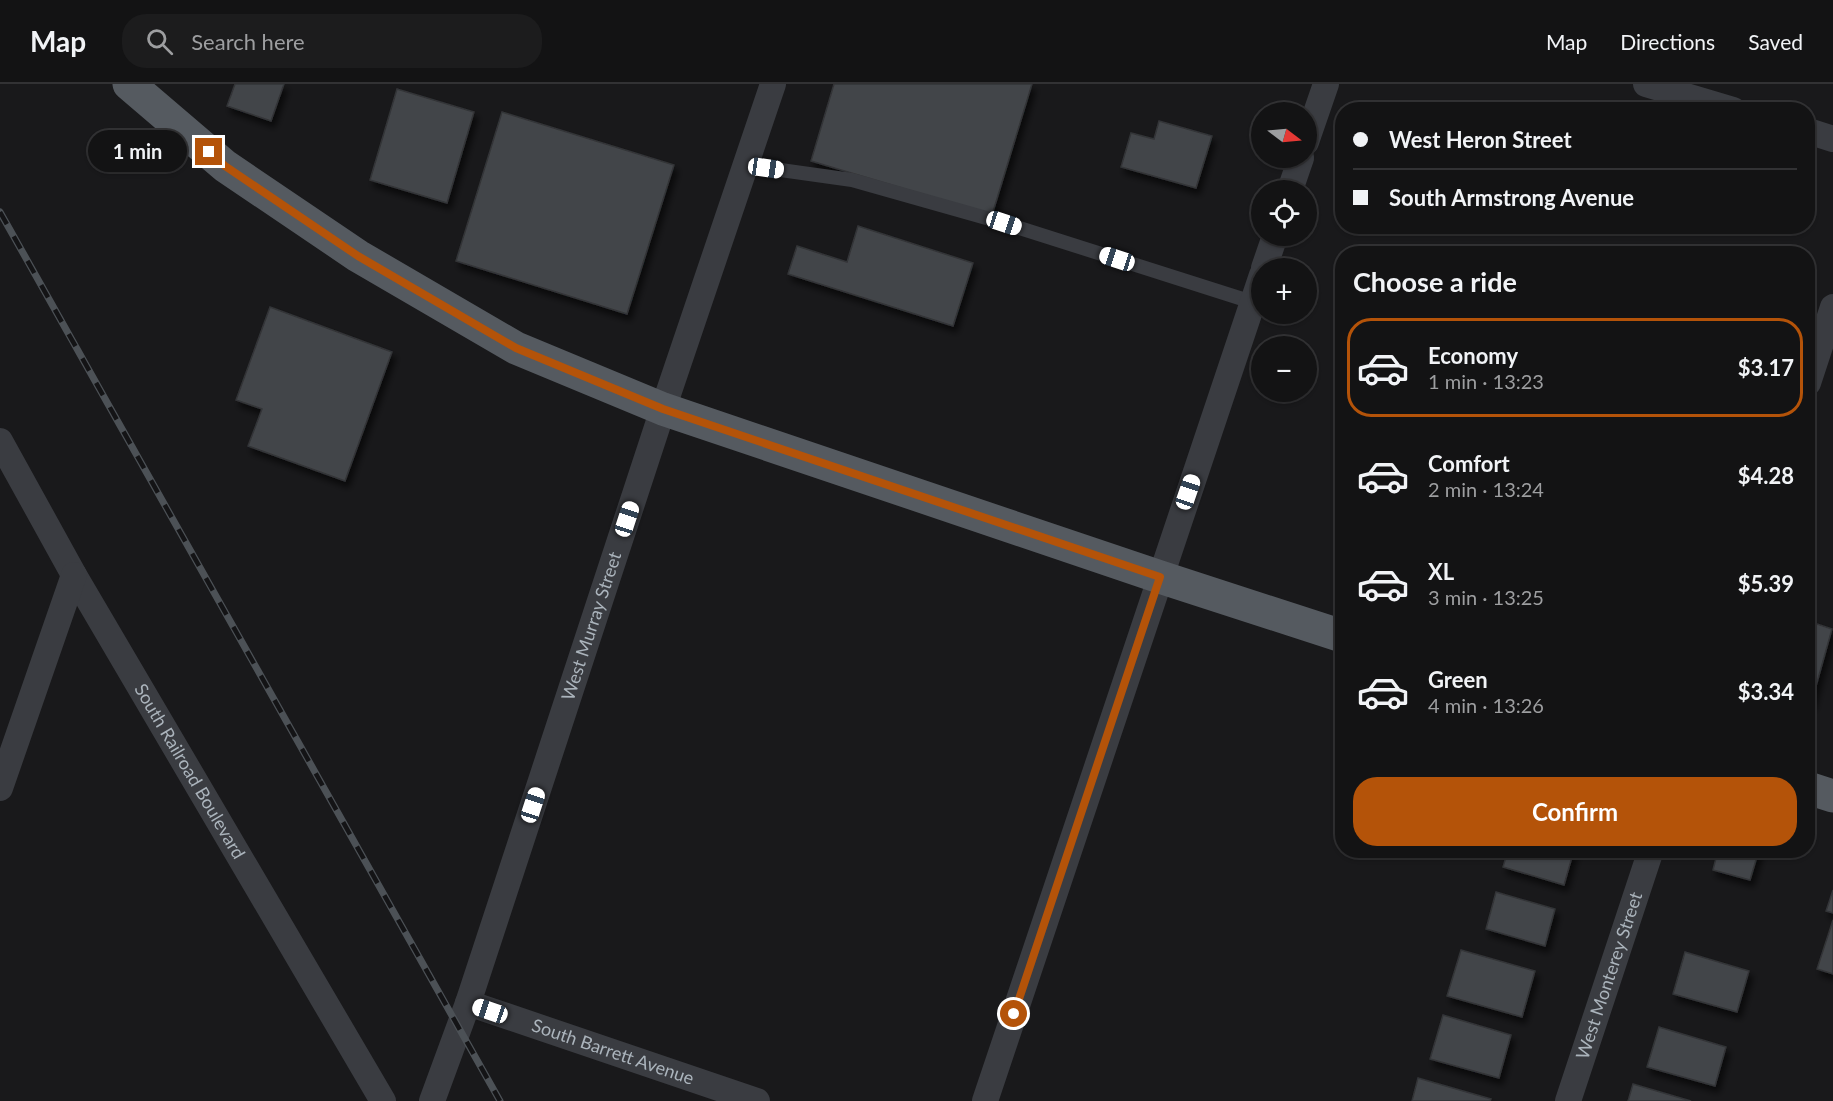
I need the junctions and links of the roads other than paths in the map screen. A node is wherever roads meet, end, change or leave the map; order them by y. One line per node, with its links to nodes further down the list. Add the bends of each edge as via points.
1 (129, 84): 14 (main road, via 225,166 358,256 516,348)
2 (773, 84): 9 (street, West Murray Street)
3 (1326, 84): 6 (street)
4 (1646, 84): 5 (street)
5 (1706, 102)
6 (1317, 110)
7 (1815, 133): 8 (street)
8 (1833, 139)
9 (745, 165): 10 (lane, via 852,180 1004,223); 14 (street, West Murray Street)
10 (1251, 302)
11 (1251, 305): 17 (street)
12 (1833, 307): 13 (street)
13 (1815, 362)
14 (663, 409): 17 (main road); 23 (street, West Murray Street)
15 (0, 441): 16 (street, South Railroad Boulevard)
16 (74, 575): 19 (street); 24 (street, South Railroad Boulevard)
17 (1160, 577): 18 (main road); 27 (street)
18 (1335, 634)
19 (0, 788)
20 (1815, 790): 21 (main road)
21 (1833, 796)
22 (1649, 858): 28 (street, West Monterey Street)
23 (468, 1003): 25 (street, West Murray Street); 26 (street, South Barrett Avenue)
24 (383, 1101)
25 (432, 1101)
26 (757, 1101)
27 (985, 1101)
28 (1568, 1101)

